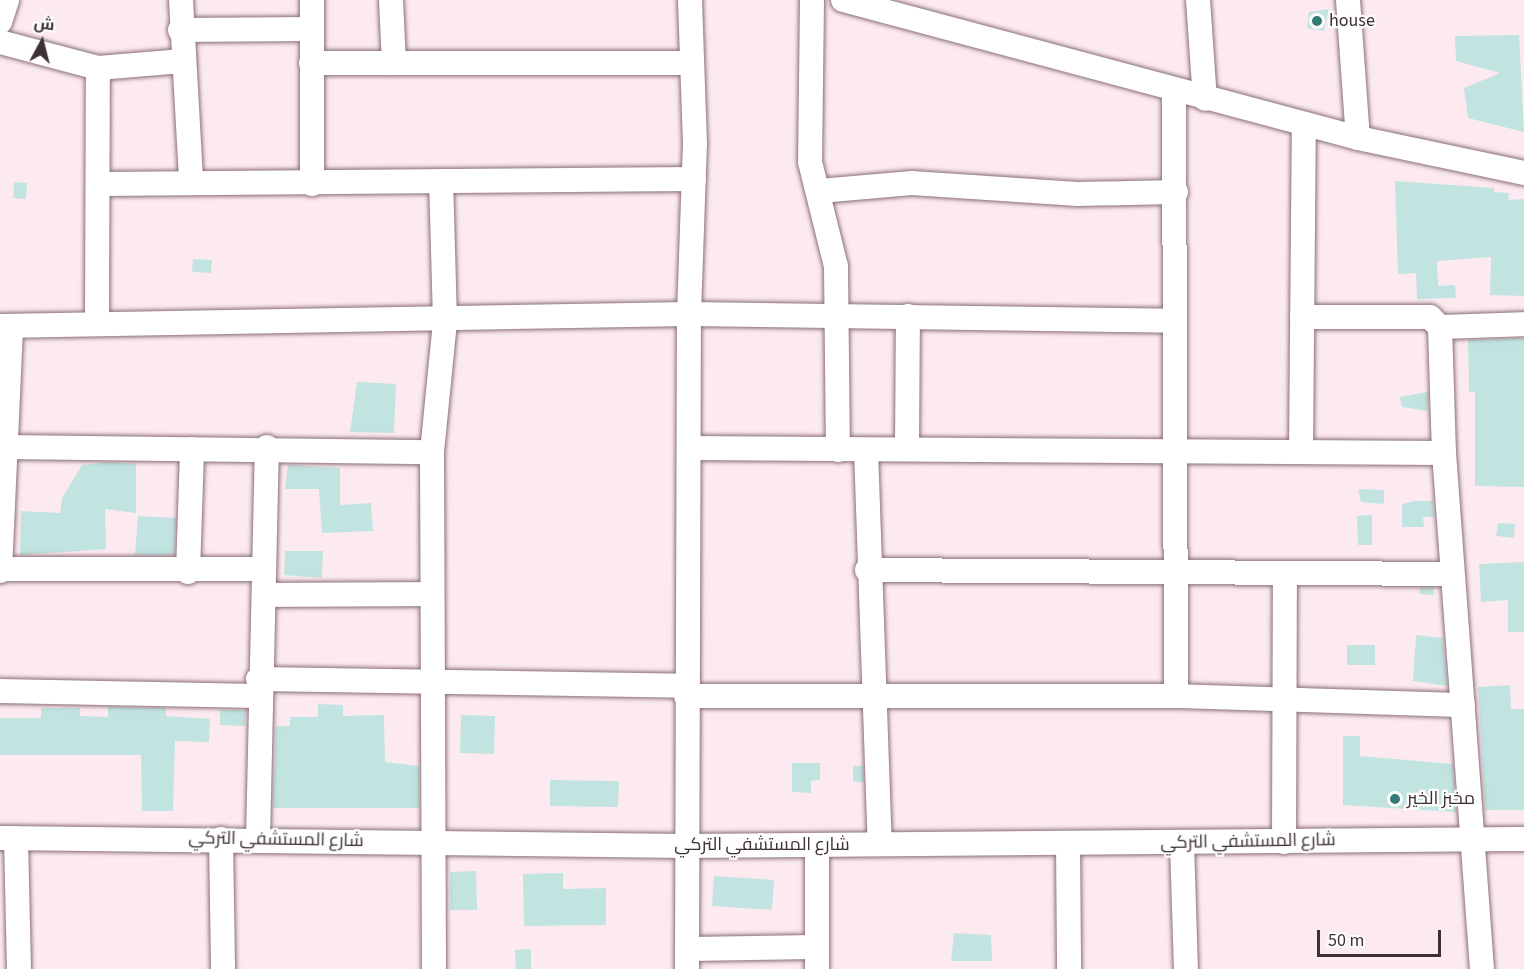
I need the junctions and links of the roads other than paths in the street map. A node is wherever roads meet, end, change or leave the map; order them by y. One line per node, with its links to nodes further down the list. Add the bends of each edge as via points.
1 (7, 0): 11 (street)
2 (181, 0): 13 (street)
3 (312, 0): 12 (street)
4 (391, 0): 17 (street)
5 (690, 0): 18 (street)
6 (812, 0): 30 (street, via 810,162)
7 (843, 0): 10 (street)
8 (1198, 0): 21 (street)
9 (1348, 0): 23 (street)
10 (888, 6): 20 (street)
11 (0, 22)
12 (311, 29): 13 (street); 16 (street)
13 (180, 30): 15 (street)
14 (0, 42): 19 (street)
15 (183, 61): 19 (street); 26 (street)
16 (311, 63): 17 (street); 29 (street)
17 (394, 63): 18 (street)
18 (691, 63): 25 (street)
19 (98, 68): 28 (street)
20 (1174, 91): 21 (street); 31 (street)
21 (1205, 99): 22 (street)
22 (1304, 124): 23 (street); 35 (street)
23 (1358, 138): 24 (street)
24 (1524, 173)
25 (694, 179): 27 (street); 32 (street)
26 (190, 181): 28 (street); 29 (street)
27 (441, 181): 29 (street); 36 (street)
28 (100, 184): 38 (street)
29 (312, 184)
30 (820, 191): 31 (street, via 912,183 1077,194); 33 (street, via 836,266)
31 (1176, 192): 37 (street)
32 (688, 314): 33 (street); 36 (street); 44 (street)
33 (839, 315): 34 (street); 47 (street)
34 (908, 316): 37 (street); 45 (street)
35 (1302, 317): 41 (street, via 1430,317); 51 (street)
36 (445, 321): 38 (street); 50 (street)
37 (1175, 321): 49 (street)
38 (97, 324): 40 (street)
39 (1524, 324): 41 (street)
40 (5, 326): 42 (street)
41 (1440, 327): 52 (street)
42 (5, 447): 46 (street); 53 (street)
43 (267, 447): 46 (street); 50 (street); 54 (street)
44 (689, 448): 47 (street); 65 (street)
45 (907, 448): 48 (street); 49 (street)
46 (192, 449): 56 (street)
47 (838, 450): 48 (street)
48 (866, 450): 55 (street)
49 (1174, 450): 51 (street); 57 (street)
50 (432, 452): 60 (street)
51 (1301, 452): 52 (street)
52 (1444, 453): 58 (street)
53 (0, 569): 56 (street)
54 (262, 569): 56 (street); 61 (street)
55 (867, 570): 57 (street); 66 (street)
56 (188, 572)
57 (1176, 573): 59 (street); 67 (street)
58 (1452, 574): 59 (street); 69 (street)
59 (1285, 576): 68 (street)
60 (432, 594): 61 (street); 62 (street)
61 (266, 595): 63 (street)
62 (433, 685): 63 (street); 65 (street); 76 (street)
63 (258, 688): 64 (street); 72 (street)
64 (0, 691)
65 (686, 691): 66 (street); 80 (street)
66 (872, 696): 67 (street); 78 (street)
67 (1176, 696): 68 (street)
68 (1284, 700): 69 (street); 75 (street)
69 (1463, 705): 74 (street)
70 (8, 838): 71 (street, شارع المستشفي التركي); 84 (street)
71 (221, 839): 72 (street, شارع المستشفي التركي); 85 (street)
72 (258, 839): 76 (street, شارع المستشفي التركي)
73 (1524, 839): 74 (street, شارع المستشفي التركي)
74 (1474, 840): 75 (street, شارع المستشفي التركي); 89 (street)
75 (1284, 842): 77 (street, شارع المستشفي التركي)
76 (433, 843): 80 (street, شارع المستشفي التركي); 86 (street)
77 (1182, 843): 79 (street, شارع المستشفي التركي); 88 (street)
78 (879, 844): 79 (street, شارع المستشفي التركي); 81 (street, شارع المستشفي التركي)
79 (1068, 844): 87 (street)
80 (686, 846): 81 (street, شارع المستشفي التركي); 83 (street)
81 (818, 846): 82 (street)
82 (817, 958): 83 (street)
83 (687, 959)
84 (19, 969)
85 (224, 969)
86 (434, 969)
87 (1069, 969)
88 (1186, 969)
89 (1482, 969)

